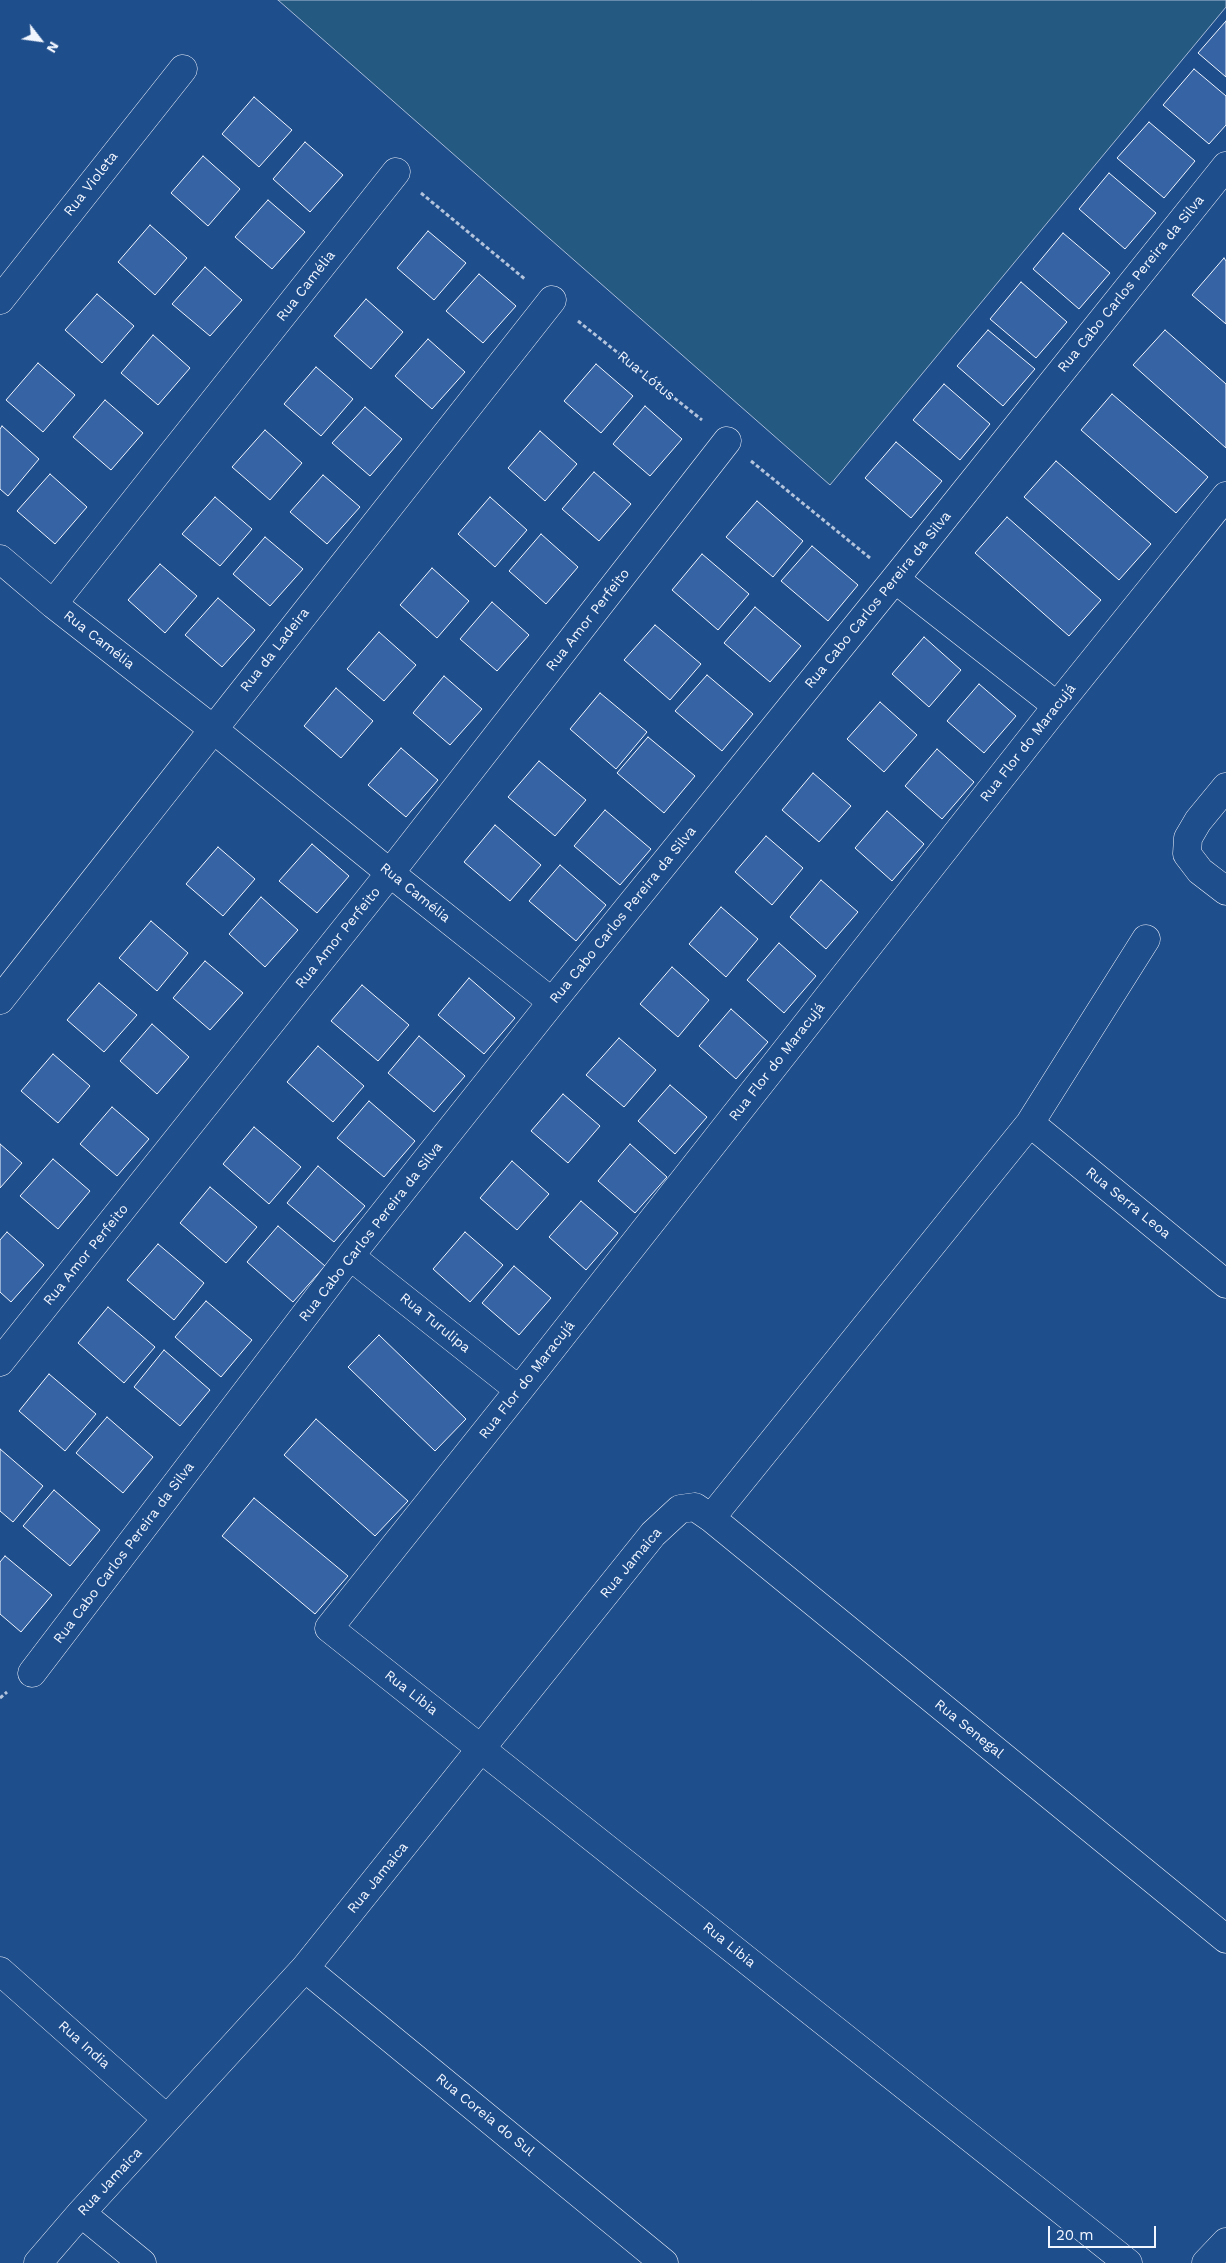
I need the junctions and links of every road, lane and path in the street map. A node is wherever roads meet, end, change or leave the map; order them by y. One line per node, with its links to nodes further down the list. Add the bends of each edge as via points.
1 (182, 69): 4 (street, Rua Violeta)
2 (1226, 166): 9 (street, Rua Cabo Carlos Pereira da Silva)
3 (396, 172): 5 (path, Rua Lótus); 10 (street, Rua Camélia)
4 (0, 300)
5 (552, 300): 6 (path, Rua Lótus); 12 (street, Rua da Ladeira)
6 (727, 441): 9 (path, Rua Lótus); 14 (street, Rua Amor Perfeito)
7 (1226, 496): 11 (street, Rua Flor do Maracujá)
8 (0, 559): 10 (street)
9 (896, 579): 11 (street); 18 (street, Rua Cabo Carlos Pereira da Silva)
10 (53, 604): 12 (street, Rua Camélia)
11 (1057, 706): 23 (street, Rua Flor do Maracujá)
12 (213, 728): 14 (street, Rua Camélia); 17 (street, Rua da Ladeira)
13 (1226, 787): 15 (street, via 1188,838 1187,854 1200,871)
14 (390, 873): 18 (street, Rua Camélia); 22 (street, Rua Amor Perfeito)
15 (1226, 891)
16 (1146, 939): 19 (street)
17 (0, 1000)
18 (552, 1002): 20 (street, Rua Cabo Carlos Pereira da Silva)
19 (1030, 1123): 21 (street, Rua Serra Leoa); 24 (street)
20 (350, 1256): 23 (street, Rua Turulipa); 26 (street, Rua Cabo Carlos Pereira da Silva)
21 (1226, 1284)
22 (0, 1362)
23 (519, 1390): 25 (street, Rua Flor do Maracujá)
24 (711, 1518): 27 (street, Rua Jamaica, via 694,1507 680,1508 652,1534); 28 (street, Rua Senegal)
25 (329, 1628): 27 (street, Rua Libia)
26 (32, 1673)
27 (482, 1748): 29 (street, Rua Jamaica); 37 (street, Rua Libia)
28 (1226, 1939)
29 (306, 1968): 31 (street, Rua Jamaica); 36 (street, Rua Coreia do Sul)
30 (0, 1971): 31 (street, Rua India)
31 (167, 2119): 32 (street, Rua Jamaica)
32 (80, 2213): 34 (street, Rua Jamaica); 35 (street)
33 (1226, 2242): 38 (street)
34 (38, 2263)
35 (142, 2263)
36 (664, 2263)
37 (1128, 2263)
38 (1206, 2263)

